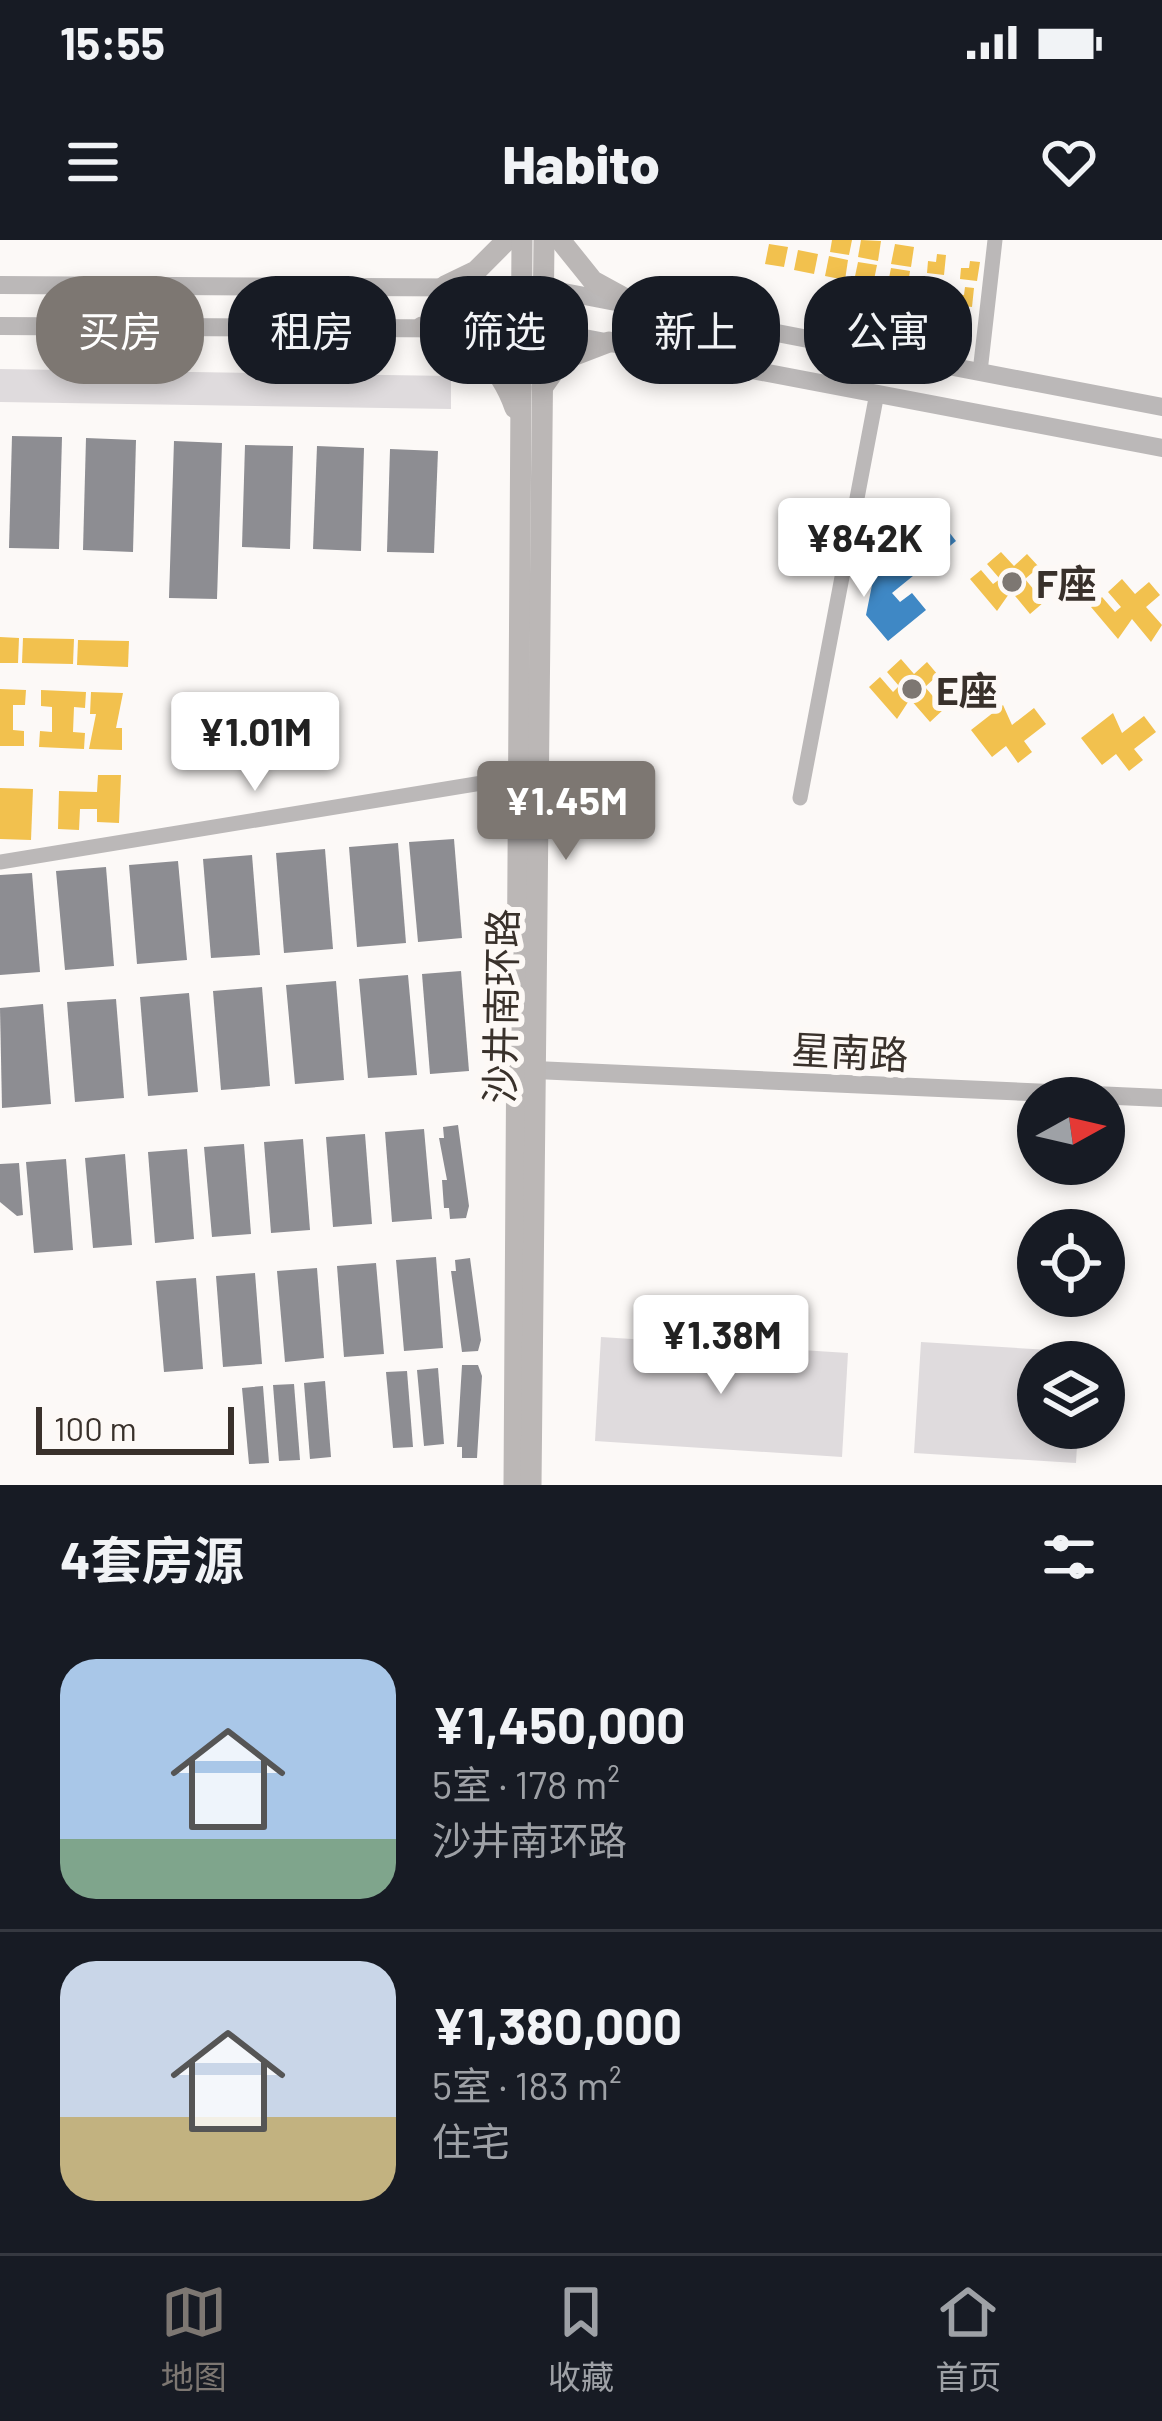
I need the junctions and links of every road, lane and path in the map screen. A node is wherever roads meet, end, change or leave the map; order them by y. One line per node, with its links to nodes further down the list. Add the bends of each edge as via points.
1 (507, 240): 6 (main road)
2 (522, 240): 7 (main road, 沙井南环路)
3 (544, 240): 8 (main road, 沙井南环路)
4 (560, 240): 11 (main road, via 585,274)
5 (995, 240): 17 (street)
6 (466, 276)
7 (530, 276)
8 (535, 276)
9 (0, 285): 10 (street)
10 (420, 286)
11 (612, 290)
12 (0, 326): 13 (street)
13 (420, 327)
14 (780, 333): 17 (street)
15 (588, 338): 16 (street)
16 (609, 342): 21 (main road, via 562,360); 22 (street)
17 (980, 372): 23 (street)
18 (505, 384): 24 (main road)
19 (525, 384): 24 (main road, 沙井南环路)
20 (541, 384): 21 (main road, 沙井南环路)
21 (542, 388): 29 (main road, 沙井南环路)
22 (877, 393): 25 (street); 27 (street)
23 (1162, 407)
24 (520, 428): 26 (main road, 沙井南环路)
25 (1162, 448)
26 (518, 777): 28 (street); 31 (main road, 沙井南环路)
27 (800, 798)
28 (0, 862)
29 (535, 1070): 30 (street, 星南路); 32 (main road, 沙井南环路)
30 (1162, 1098)
31 (514, 1485)
32 (531, 1485)

